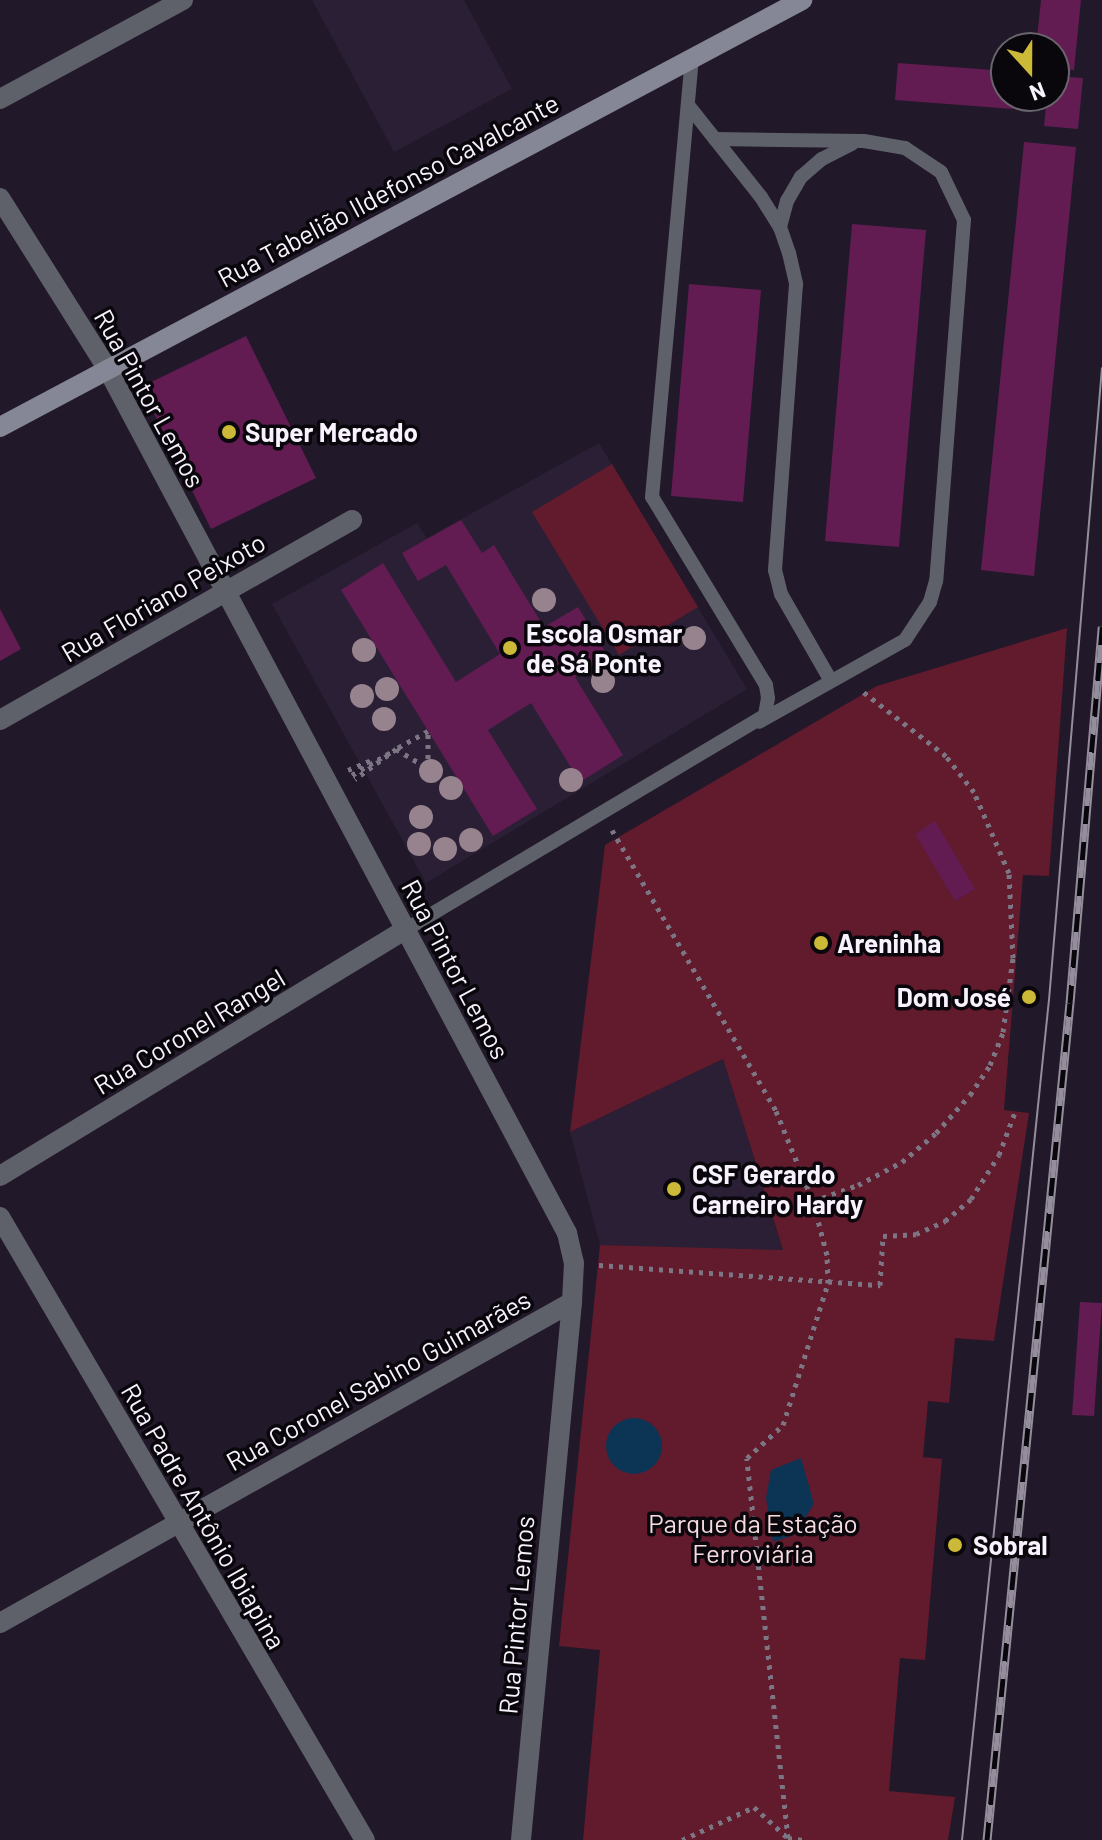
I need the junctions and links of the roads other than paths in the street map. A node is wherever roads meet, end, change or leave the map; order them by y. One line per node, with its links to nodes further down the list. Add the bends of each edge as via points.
1 (183, 0): 4 (street)
2 (802, 0): 3 (main road, Rua Tabelião Ildefonso Cavalcante)
3 (692, 58): 5 (lane); 10 (main road, Rua Tabelião Ildefonso Cavalcante)
4 (0, 99)
5 (688, 105): 6 (lane); 16 (lane, via 652,497 766,685 765,715)
6 (715, 139): 7 (lane); 9 (lane)
7 (864, 141): 9 (lane, via 840,147 801,177); 14 (lane, via 889,143 926,159 947,183 964,220 933,591 905,640)
8 (0, 198): 10 (street, Rua Pintor Lemos)
9 (780, 227): 14 (lane, via 796,284 775,570 781,594)
10 (107, 368): 11 (main road, Rua Tabelião Ildefonso Cavalcante); 13 (street, Rua Pintor Lemos)
11 (0, 427)
12 (352, 520): 13 (street, Rua Floriano Peixoto)
13 (226, 592): 15 (street, Rua Floriano Peixoto); 17 (street, Rua Pintor Lemos)
14 (836, 678): 16 (lane)
15 (0, 720)
16 (751, 726): 17 (lane)
17 (405, 930): 18 (street, Rua Coronel Rangel); 20 (street, Rua Pintor Lemos, via 567,1233 574,1263)
18 (0, 1176)
19 (0, 1217): 21 (street, Rua Padre Antônio Ibiapina)
20 (572, 1302): 21 (street, Rua Coronel Sabino Guimarães); 24 (street, Rua Pintor Lemos)
21 (177, 1521): 22 (street, Rua Coronel Sabino Guimarães); 23 (street, Rua Padre Antônio Ibiapina)
22 (0, 1623)
23 (365, 1840)
24 (521, 1840)

